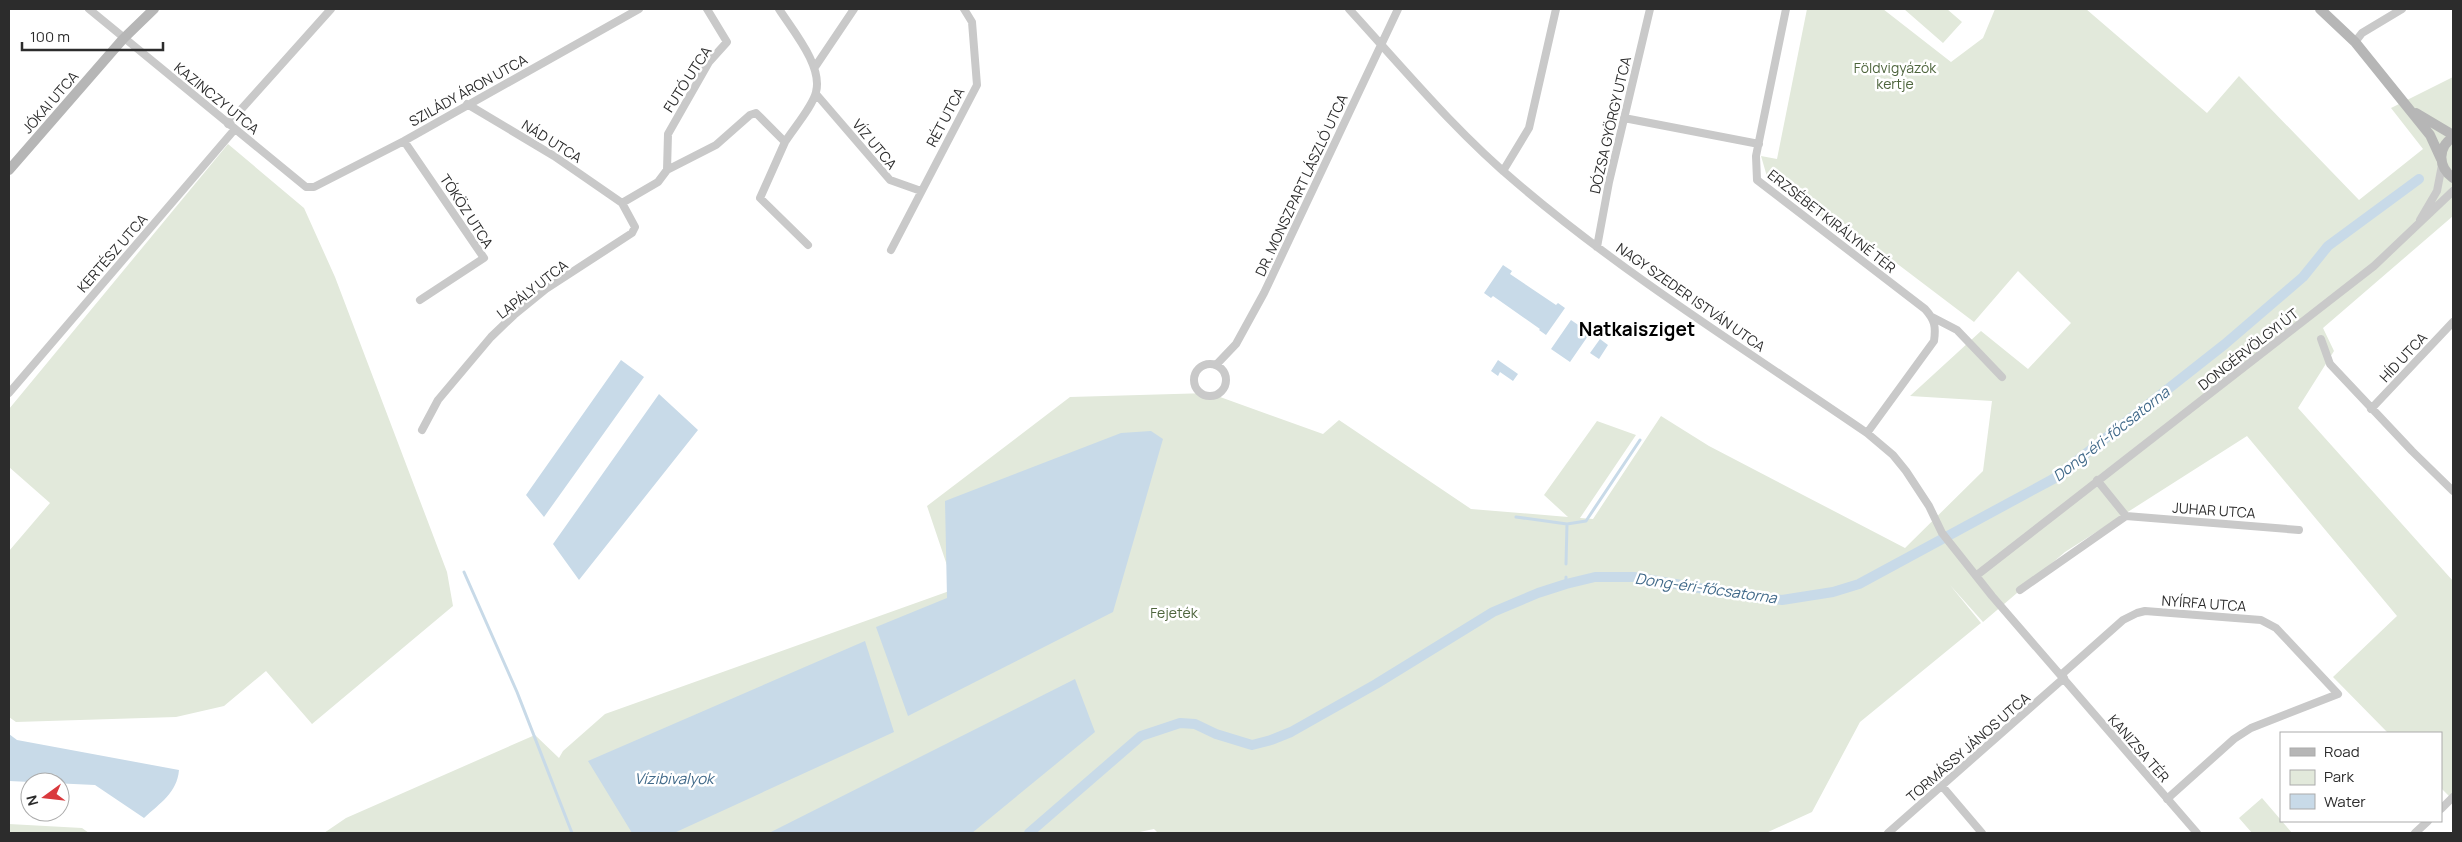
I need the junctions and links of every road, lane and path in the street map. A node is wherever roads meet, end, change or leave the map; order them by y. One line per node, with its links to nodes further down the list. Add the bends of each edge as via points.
1 (89, 9): 16 (street, KAZINCZY UTCA)
2 (154, 9): 16 (main road, JÓKAI UTCA)
3 (331, 9): 24 (street, KERTÉSZ UTCA)
4 (639, 9): 21 (street, SZILÁDY ÁRON UTCA)
5 (707, 9): 31 (street, FUTÓ UTCA, via 727,42 709,62 668,134)
6 (780, 9): 19 (street)
7 (854, 9): 19 (street)
8 (964, 9): 35 (street, RÉT UTCA, via 972,22 976,85)
9 (1350, 9): 18 (street, NAGY SZEDER ISTVÁN UTCA)
10 (1398, 9): 18 (street, DR. MONSZPART LÁSZLÓ UTCA)
11 (1556, 9): 32 (street, via 1529,128)
12 (1650, 9): 23 (street, DÓZSA GYÖRGY UTCA)
13 (1786, 9): 28 (street, ERZSÉBET KIRÁLYNÉ TÉR)
14 (2402, 9): 17 (street, via 2362,33)
15 (2325, 11): 17 (main road)
16 (123, 39): 24 (street, KAZINCZY UTCA); 30 (main road, JÓKAI UTCA)
17 (2355, 42): 22 (main road)
18 (1382, 44): 32 (street, NAGY SZEDER ISTVÁN UTCA, via 1469,139); 46 (street, DR. MONSZPART LÁSZLÓ UTCA, via 1260,301 1236,344)
19 (815, 67): 20 (street)
20 (816, 94): 27 (street); 35 (street, VÍZ UTCA, via 890,180)
21 (468, 104): 26 (street, SZILÁDY ÁRON UTCA); 37 (street, NÁD UTCA, via 554,156)
22 (2405, 106): 25 (main road); 29 (main road, via 2430,135)
23 (1624, 118): 28 (street); 40 (street, DÓZSA GYÖRGY UTCA)
24 (231, 126): 34 (street, KAZINCZY UTCA); 48 (street, KERTÉSZ UTCA)
25 (2453, 136): 29 (main road, via 2443,147)
26 (404, 140): 34 (street, SZILÁDY ÁRON UTCA, via 314,187); 42 (street, TÓKÖZ UTCA, via 484,258)
27 (785, 142): 31 (street, via 761,116 753,113 716,145); 39 (street, via 760,198)
28 (1759, 144): 43 (street, ERZSÉBET KIRÁLYNÉ TÉR, via 1756,172 1760,184)
29 (2442, 161): 33 (main road); 38 (street, via 2437,190)
30 (9, 170)
31 (667, 170): 37 (street, via 658,182)
32 (1503, 170): 40 (street, NAGY SZEDER ISTVÁN UTCA)
33 (2453, 178)
34 (306, 187)
35 (921, 190): 41 (street)
36 (2453, 190): 38 (street)
37 (622, 203): 50 (street, LAPÁLY UTCA, via 634,222 632,233 546,289 514,315 438,400)
38 (2414, 231): 52 (street, DONGÉRVÖLGYI ÚT, via 2330,301)
39 (808, 245)
40 (1597, 247): 51 (street, NAGY SZEDER ISTVÁN UTCA)
41 (891, 250)
42 (420, 300)
43 (1932, 317): 47 (street, ERZSÉBET KIRÁLYNÉ TÉR, via 1957,330); 51 (street, via 1936,328 1934,341)
44 (2453, 322): 49 (street, HÍD UTCA)
45 (2321, 339): 49 (street, via 2330,364)
46 (1216, 365): 46 (street, via 1206,365 1195,374 1196,389 1205,396 1216,396 1224,388 1226,376)
47 (2002, 377)
48 (9, 393)
49 (2371, 409): 53 (street)
50 (422, 430)
51 (1867, 433): 56 (street, NAGY SZEDER ISTVÁN UTCA, via 1906,471 1942,533)
52 (2097, 480): 54 (street); 56 (street, DONGÉRVÖLGYI ÚT)
53 (2453, 490)
54 (2126, 516): 55 (street, JUHAR UTCA); 57 (street)
55 (2299, 530)
56 (1976, 575): 58 (street, KANIZSA TÉR)
57 (2020, 590)
58 (2062, 677): 59 (street, TORMÁSSY JÁNOS UTCA); 61 (street, KANIZSA TÉR); 61 (street, NYÍRFA UTCA, via 2123,620 2145,611 2268,623 2338,694 2251,728 2234,739)
59 (1942, 786): 64 (street, TORMÁSSY JÁNOS UTCA); 65 (street)
60 (2453, 796): 62 (street)
61 (2167, 799): 66 (street, KANIZSA TÉR)
62 (2442, 808)
63 (2427, 822): 67 (street)
64 (1888, 833)
65 (1982, 833)
66 (2197, 833)
67 (2415, 833)

